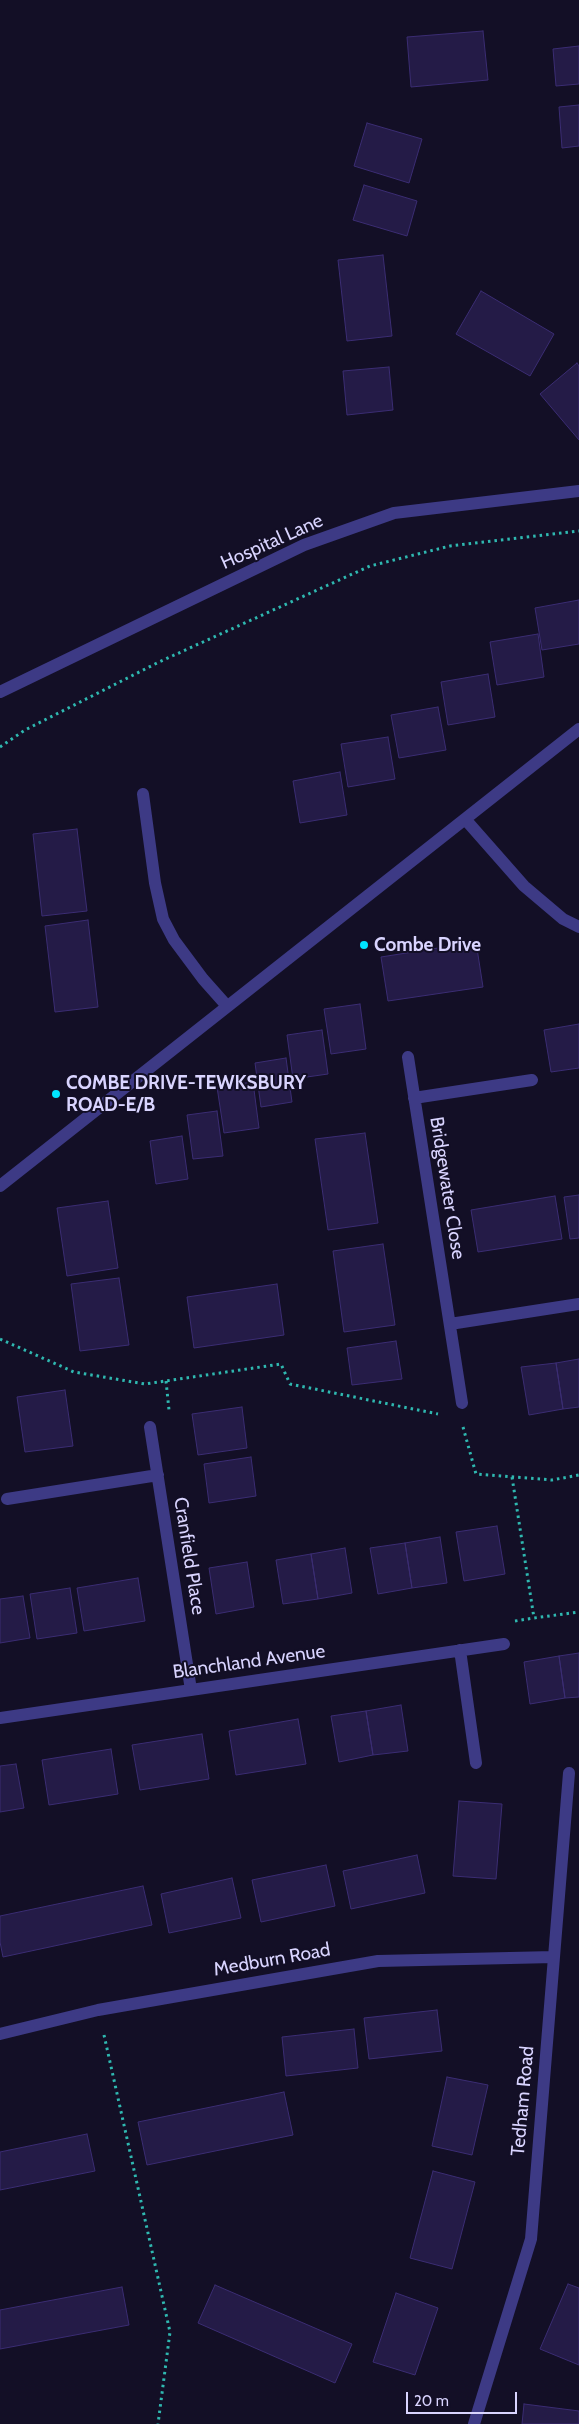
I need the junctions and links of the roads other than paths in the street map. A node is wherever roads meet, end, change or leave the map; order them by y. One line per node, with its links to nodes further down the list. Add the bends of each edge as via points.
1 (579, 491): 2 (street, Hospital Lane, via 394,513 304,545)
2 (0, 692)
3 (579, 729): 5 (street)
4 (143, 794): 7 (street, via 163,919 203,980)
5 (465, 819): 6 (street, via 524,886 562,919); 7 (street)
6 (579, 927)
7 (228, 1006): 11 (street)
8 (408, 1057): 10 (street, Bridgewater Close)
9 (532, 1080): 10 (street)
10 (414, 1098): 13 (street, Bridgewater Close)
11 (0, 1186)
12 (579, 1304): 13 (street)
13 (450, 1324): 14 (street, Bridgewater Close)
14 (462, 1403)
15 (150, 1427): 16 (street, Cranfield Place)
16 (158, 1475): 17 (street); 20 (street, Cranfield Place)
17 (7, 1499)
18 (504, 1644): 19 (street, Blanchland Avenue)
19 (460, 1650): 20 (street, Blanchland Avenue); 22 (street)
20 (191, 1690): 21 (street, Blanchland Avenue)
21 (0, 1718)
22 (476, 1763)
23 (569, 1774): 24 (street, Tedham Road)
24 (554, 1957): 25 (street, Medburn Road, via 378,1961 98,2010); 26 (street, Tedham Road, via 531,2239)
25 (0, 2034)
26 (474, 2424)

